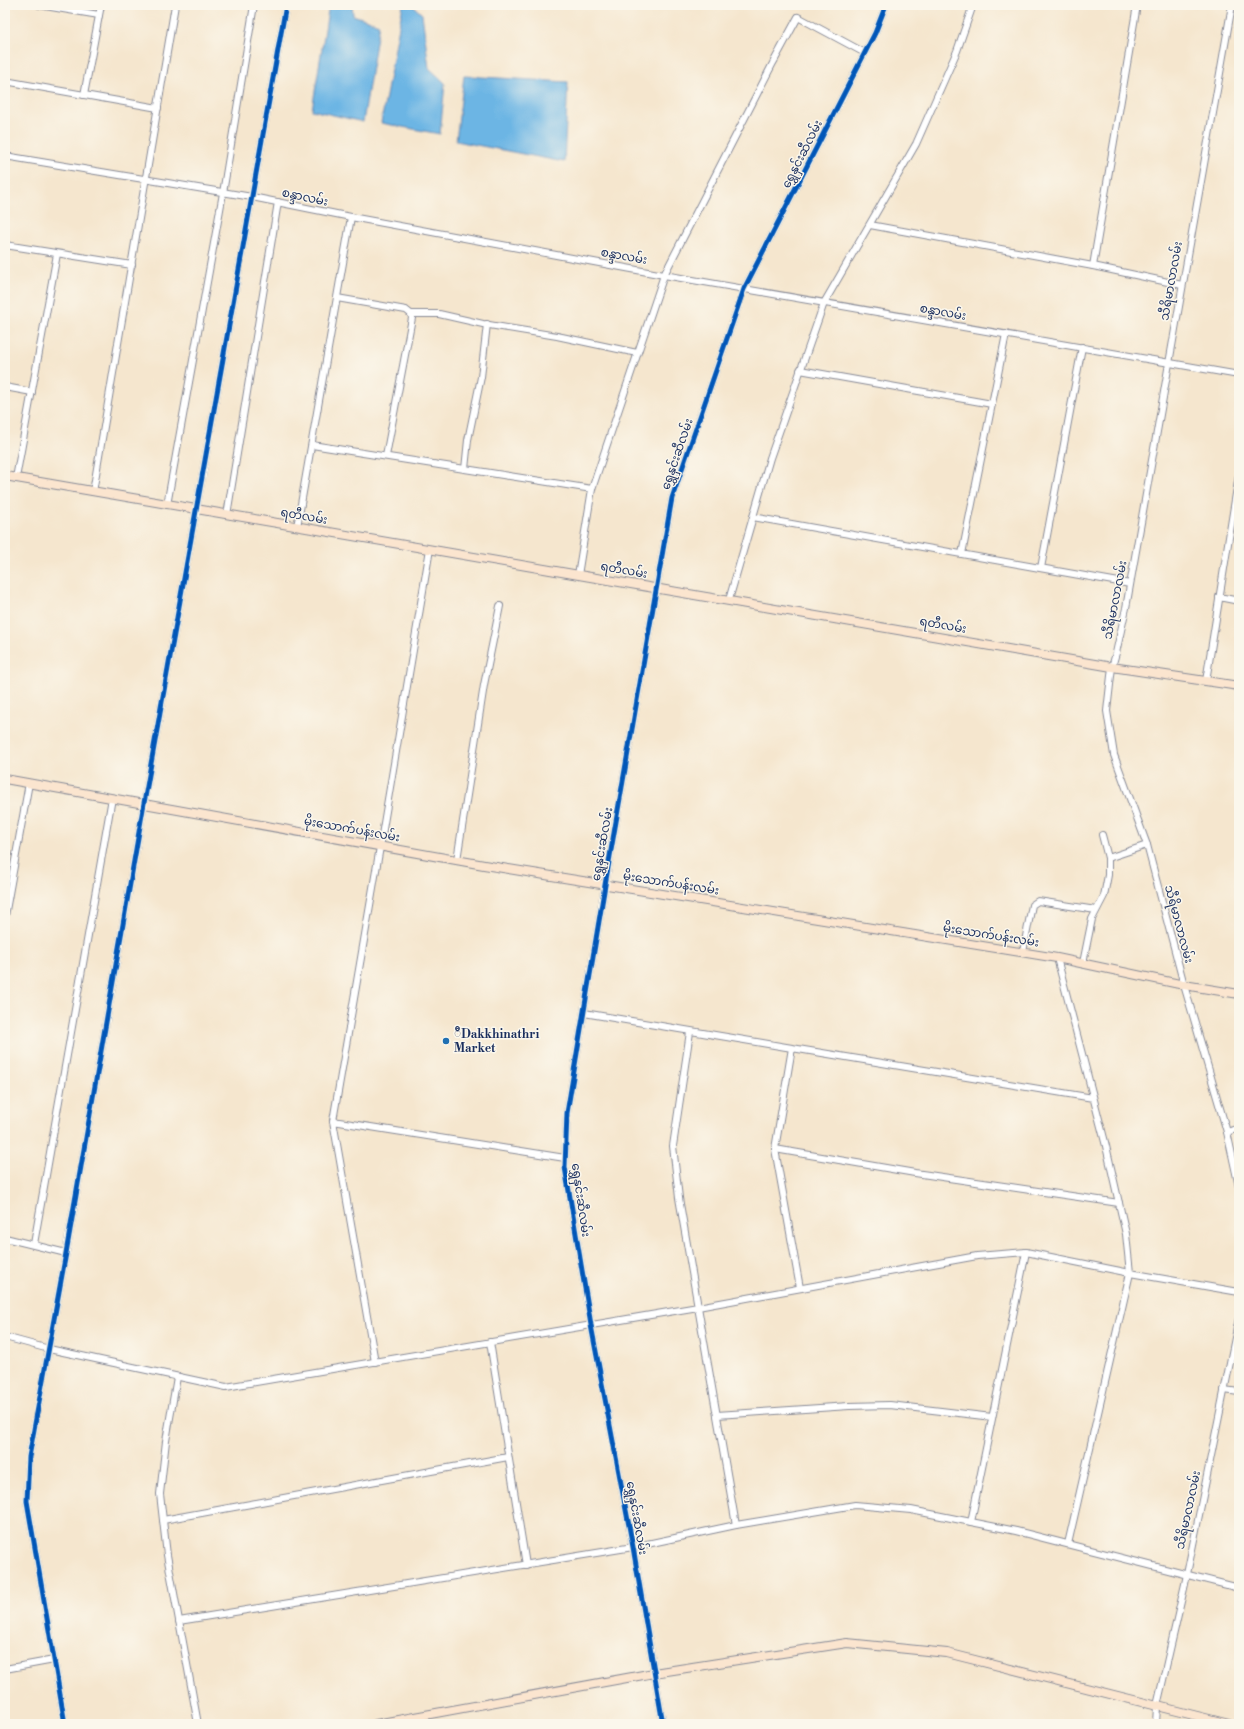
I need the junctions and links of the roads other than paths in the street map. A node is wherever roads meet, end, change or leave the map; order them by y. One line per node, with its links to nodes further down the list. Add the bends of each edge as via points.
1 (39, 5): 10 (street)
2 (101, 5): 10 (street)
3 (175, 5): 14 (street)
4 (254, 5): 17 (street)
5 (286, 5): 18 (street)
6 (886, 5): 11 (street, ရွှေနှင်းဆီလမ်း)
7 (973, 5): 21 (street, via 957,51 916,144)
8 (1137, 5): 25 (street)
9 (1232, 5): 27 (street, သီရိမာလာလမ်း)
10 (99, 15): 13 (street)
11 (865, 53): 26 (street, via 798,17); 28 (street, ရွှေနှင်းဆီလမ်း)
12 (5, 81): 13 (street)
13 (84, 95): 14 (street)
14 (158, 108): 16 (street)
15 (5, 156): 16 (street, စန္ဒာလမ်း)
16 (146, 180): 17 (street, စန္ဒာလမ်း); 24 (street)
17 (223, 193): 18 (street, စန္ဒာလမ်း); 50 (street)
18 (252, 197): 19 (street, စန္ဒာလမ်း); 51 (street)
19 (278, 202): 20 (street, စန္ဒာလမ်း); 52 (street)
20 (351, 218): 26 (street, စန္ဒာလမ်း); 29 (street)
21 (870, 225): 25 (street); 30 (street)
22 (5, 245): 23 (street)
23 (56, 254): 24 (street); 40 (street)
24 (132, 265): 49 (street)
25 (1093, 266): 27 (street)
26 (664, 275): 28 (street, စန္ဒာလမ်း); 35 (street)
27 (1182, 285): 36 (street, သီရိမာလာလမ်း)
28 (744, 289): 30 (street, စန္ဒာလမ်း); 60 (street, ရွှေနှင်းဆီလမ်း, via 672,498)
29 (337, 298): 31 (street, via 406,310); 42 (street)
30 (824, 303): 33 (street, စန္ဒာလမ်း); 37 (street)
31 (411, 314): 32 (street, via 439,314); 43 (street)
32 (487, 324): 35 (street); 44 (street, via 481,377 468,440)
33 (1006, 334): 34 (street, စန္ဒာလမ်း); 41 (street)
34 (1082, 347): 36 (street, စန္ဒာလမ်း); 57 (street)
35 (638, 353): 48 (street)
36 (1168, 362): 38 (street, စန္ဒာလမ်း); 59 (street, သီရိမာလာလမ်း)
37 (800, 370): 41 (street); 53 (street)
38 (1239, 375)
39 (5, 387): 40 (street)
40 (32, 392): 47 (street)
41 (992, 404): 56 (street)
42 (312, 445): 43 (street); 54 (street)
43 (386, 456): 44 (street)
44 (465, 469): 48 (street)
45 (1239, 475): 61 (street)
46 (5, 476): 47 (street, ရတီလမ်း)
47 (16, 478): 49 (street, ရတီလမ်း)
48 (592, 489): 58 (street)
49 (93, 492): 50 (street, ရတီလမ်း)
50 (167, 505): 51 (street, ရတီလမ်း)
51 (197, 510): 52 (street, ရတီလမ်း); 71 (street)
52 (227, 515): 54 (street, ရတီလမ်း)
53 (753, 517): 56 (street); 62 (street)
54 (297, 527): 55 (street, ရတီလမ်း)
55 (430, 549): 58 (street, ရတီလမ်း); 74 (street)
56 (962, 554): 57 (street)
57 (1041, 568): 59 (street)
58 (578, 575): 60 (street, ရတီလမ်း)
59 (1130, 584): 65 (street, သီရိမာလာလမ်း)
60 (656, 588): 62 (street, ရတီလမ်း); 77 (street, ရွှေနှင်းဆီလမ်း)
61 (1219, 598): 63 (street); 66 (street)
62 (729, 600): 65 (street, ရတီလမ်း)
63 (1239, 601)
64 (500, 606): 76 (street, via 484,685)
65 (1112, 667): 66 (street, ရတီလမ်း); 73 (street, သီရိမာလာလမ်း, via 1107,711 1114,755)
66 (1206, 681): 67 (street, ရတီလမ်း)
67 (1239, 686)
68 (5, 779): 69 (street, မိုးသောက်ပန်းလမ်း)
69 (29, 783): 70 (street, မိုးသောက်ပန်းလမ်း); 78 (street)
70 (112, 798): 71 (street, မိုးသောက်ပန်းလမ်း); 98 (street)
71 (144, 804): 74 (street, မိုးသောက်ပန်းလမ်း); 100 (street)
72 (1102, 835): 75 (street)
73 (1147, 845): 75 (street); 84 (street, သီရိမာလာလမ်း)
74 (380, 847): 76 (street, မိုးသောက်ပန်းလမ်း); 90 (street)
75 (1108, 858): 79 (street, via 1104,896)
76 (457, 860): 77 (street, မိုးသောက်ပန်းလမ်း)
77 (605, 885): 81 (street, မိုးသောက်ပန်းလမ်း); 86 (street, ရွှေနှင်းဆီလမ်း)
78 (7, 897): 80 (street)
79 (1096, 910): 81 (street, via 1038,901 1032,904); 83 (street)
80 (5, 916)
81 (1023, 952): 82 (street, မိုးသောက်ပန်းလမ်း)
82 (1056, 958): 83 (street, မိုးသောက်ပန်းလမ်း); 89 (street)
83 (1083, 963): 84 (street, မိုးသောက်ပန်းလမ်း)
84 (1184, 985): 85 (street, မိုးသောက်ပန်းလမ်း); 92 (street, သီရိမာလာလမ်း)
85 (1239, 994)
86 (584, 1013): 87 (street); 94 (street, ရွှေနှင်းဆီလမ်း, via 567,1113)
87 (690, 1032): 88 (street); 104 (street, via 673,1146 679,1198)
88 (792, 1048): 89 (street); 93 (street)
89 (1093, 1098): 96 (street)
90 (332, 1121): 94 (street); 110 (street)
91 (1239, 1128): 92 (street)
92 (1227, 1132): 95 (street, သီရိမာလာလမ်း)
93 (775, 1149): 96 (street); 102 (street)
94 (565, 1158): 106 (street, ရွှေနှင်းဆီလမ်း)
95 (1239, 1187)
96 (1119, 1203): 101 (street, via 1126,1234)
97 (5, 1238): 98 (street)
98 (34, 1244): 100 (street)
99 (1026, 1252): 101 (street); 102 (street, via 977,1256); 115 (street)
100 (66, 1254): 109 (street)
101 (1130, 1273): 103 (street); 120 (street)
102 (800, 1288): 104 (street)
103 (1239, 1292)
104 (698, 1307): 106 (street); 114 (street)
105 (1239, 1318): 112 (street, သီရိမာလာလမ်း)
106 (591, 1325): 108 (street); 121 (street, ရွှေနှင်းဆီလမ်း)
107 (5, 1338): 109 (street)
108 (490, 1342): 110 (street); 116 (street)
109 (49, 1349): 111 (street); 126 (street, via 29,1458 26,1501)
110 (375, 1362): 111 (street, via 226,1387)
111 (177, 1377): 117 (street, via 160,1494)
112 (1224, 1390): 113 (street); 123 (street, သီရိမာလာလမ်း)
113 (1239, 1392)
114 (717, 1415): 115 (street, via 890,1405); 119 (street)
115 (992, 1417): 118 (street)
116 (508, 1456): 117 (street); 122 (street)
117 (163, 1520): 125 (street)
118 (971, 1522): 119 (street, via 911,1510 855,1505); 120 (street)
119 (736, 1525): 121 (street)
120 (1068, 1544): 123 (street)
121 (633, 1547): 122 (street); 128 (street, ရွှေနှင်းဆီလမ်း)
122 (526, 1565): 125 (street)
123 (1186, 1575): 124 (street); 129 (street, သီရိမာလာလမ်း)
124 (1239, 1588)
125 (179, 1621): 131 (street)
126 (54, 1660): 127 (street); 130 (street)
127 (5, 1669)
128 (654, 1673): 129 (street, via 840,1644 854,1644 947,1653); 132 (street); 133 (street, ရွှေနှင်းဆီလမ်း)
129 (1157, 1706): 134 (street, သီရိမာလာလမ်း); 135 (street)
130 (65, 1724)
131 (198, 1724)
132 (376, 1724)
133 (663, 1724)
134 (1156, 1724)
135 (1229, 1724)

